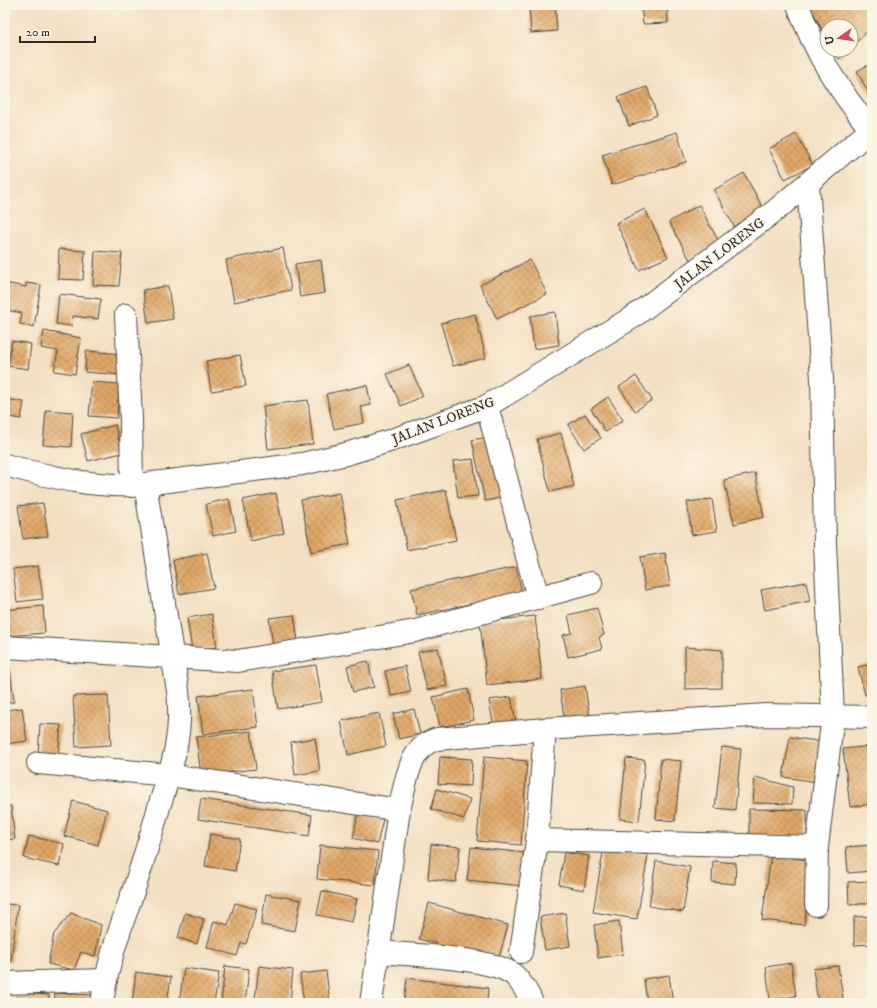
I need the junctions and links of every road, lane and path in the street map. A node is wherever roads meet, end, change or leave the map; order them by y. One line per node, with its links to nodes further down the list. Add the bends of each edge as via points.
1 (798, 5): 2 (street, via 821,59 841,92)
2 (871, 130): 3 (street, JALAN LORENG)
3 (808, 184): 5 (street, JALAN LORENG, via 633,317); 12 (street, via 822,379 825,544)
4 (126, 314): 7 (street, via 131,419)
5 (487, 406): 7 (street, JALAN LORENG, via 389,441 317,461); 9 (street)
6 (5, 465): 7 (street, JALAN LORENG, via 57,478)
7 (139, 485): 11 (street)
8 (591, 583): 9 (street)
9 (538, 598): 11 (street, via 415,631 238,661)
10 (5, 647): 11 (street)
11 (172, 656): 16 (street, via 181,712)
12 (833, 715): 13 (street); 14 (street, via 767,715); 19 (street)
13 (872, 717)
14 (545, 729): 17 (street, via 429,741 412,761); 18 (street)
15 (38, 763): 16 (street)
16 (169, 775): 17 (street); 23 (street, via 136,883 115,941)
17 (399, 810): 21 (street)
18 (536, 840): 19 (street); 22 (street)
19 (817, 847): 20 (street)
20 (816, 905)
21 (378, 952): 26 (street); 27 (street, via 450,958 494,967 513,975 530,995)
22 (521, 952)
23 (105, 980): 24 (street); 25 (street)
24 (5, 983)
25 (102, 1003)
26 (371, 1003)
27 (532, 1003)

